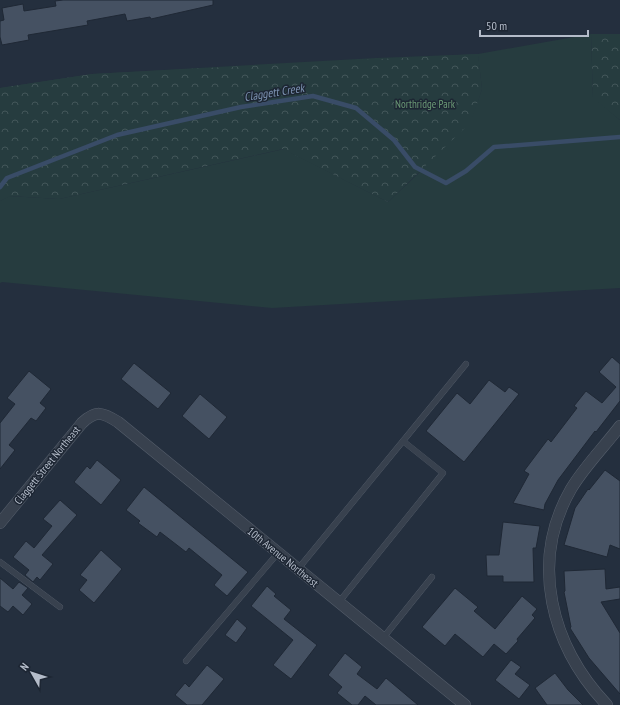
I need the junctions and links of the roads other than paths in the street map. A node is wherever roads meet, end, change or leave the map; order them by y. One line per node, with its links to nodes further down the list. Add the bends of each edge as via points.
1 (466, 364): 4 (lane)
2 (99, 413): 5 (street, Claggett Street Northeast, via 90,415 82,423); 6 (street, 10th Avenue Northeast, via 118,422)
3 (620, 426): 15 (street, via 571,490 556,526 550,565 552,601 560,634 576,666)
4 (403, 441): 8 (lane); 10 (lane, via 443,473)
5 (0, 523)
6 (278, 553): 8 (street, 10th Avenue Northeast); 13 (lane)
7 (0, 562): 11 (lane)
8 (298, 569): 10 (street, 10th Avenue Northeast)
9 (432, 577): 12 (lane)
10 (339, 602): 12 (street, 10th Avenue Northeast)
11 (60, 608)
12 (383, 638): 14 (street, 10th Avenue Northeast)
13 (186, 661)
14 (465, 705)
15 (607, 705)

